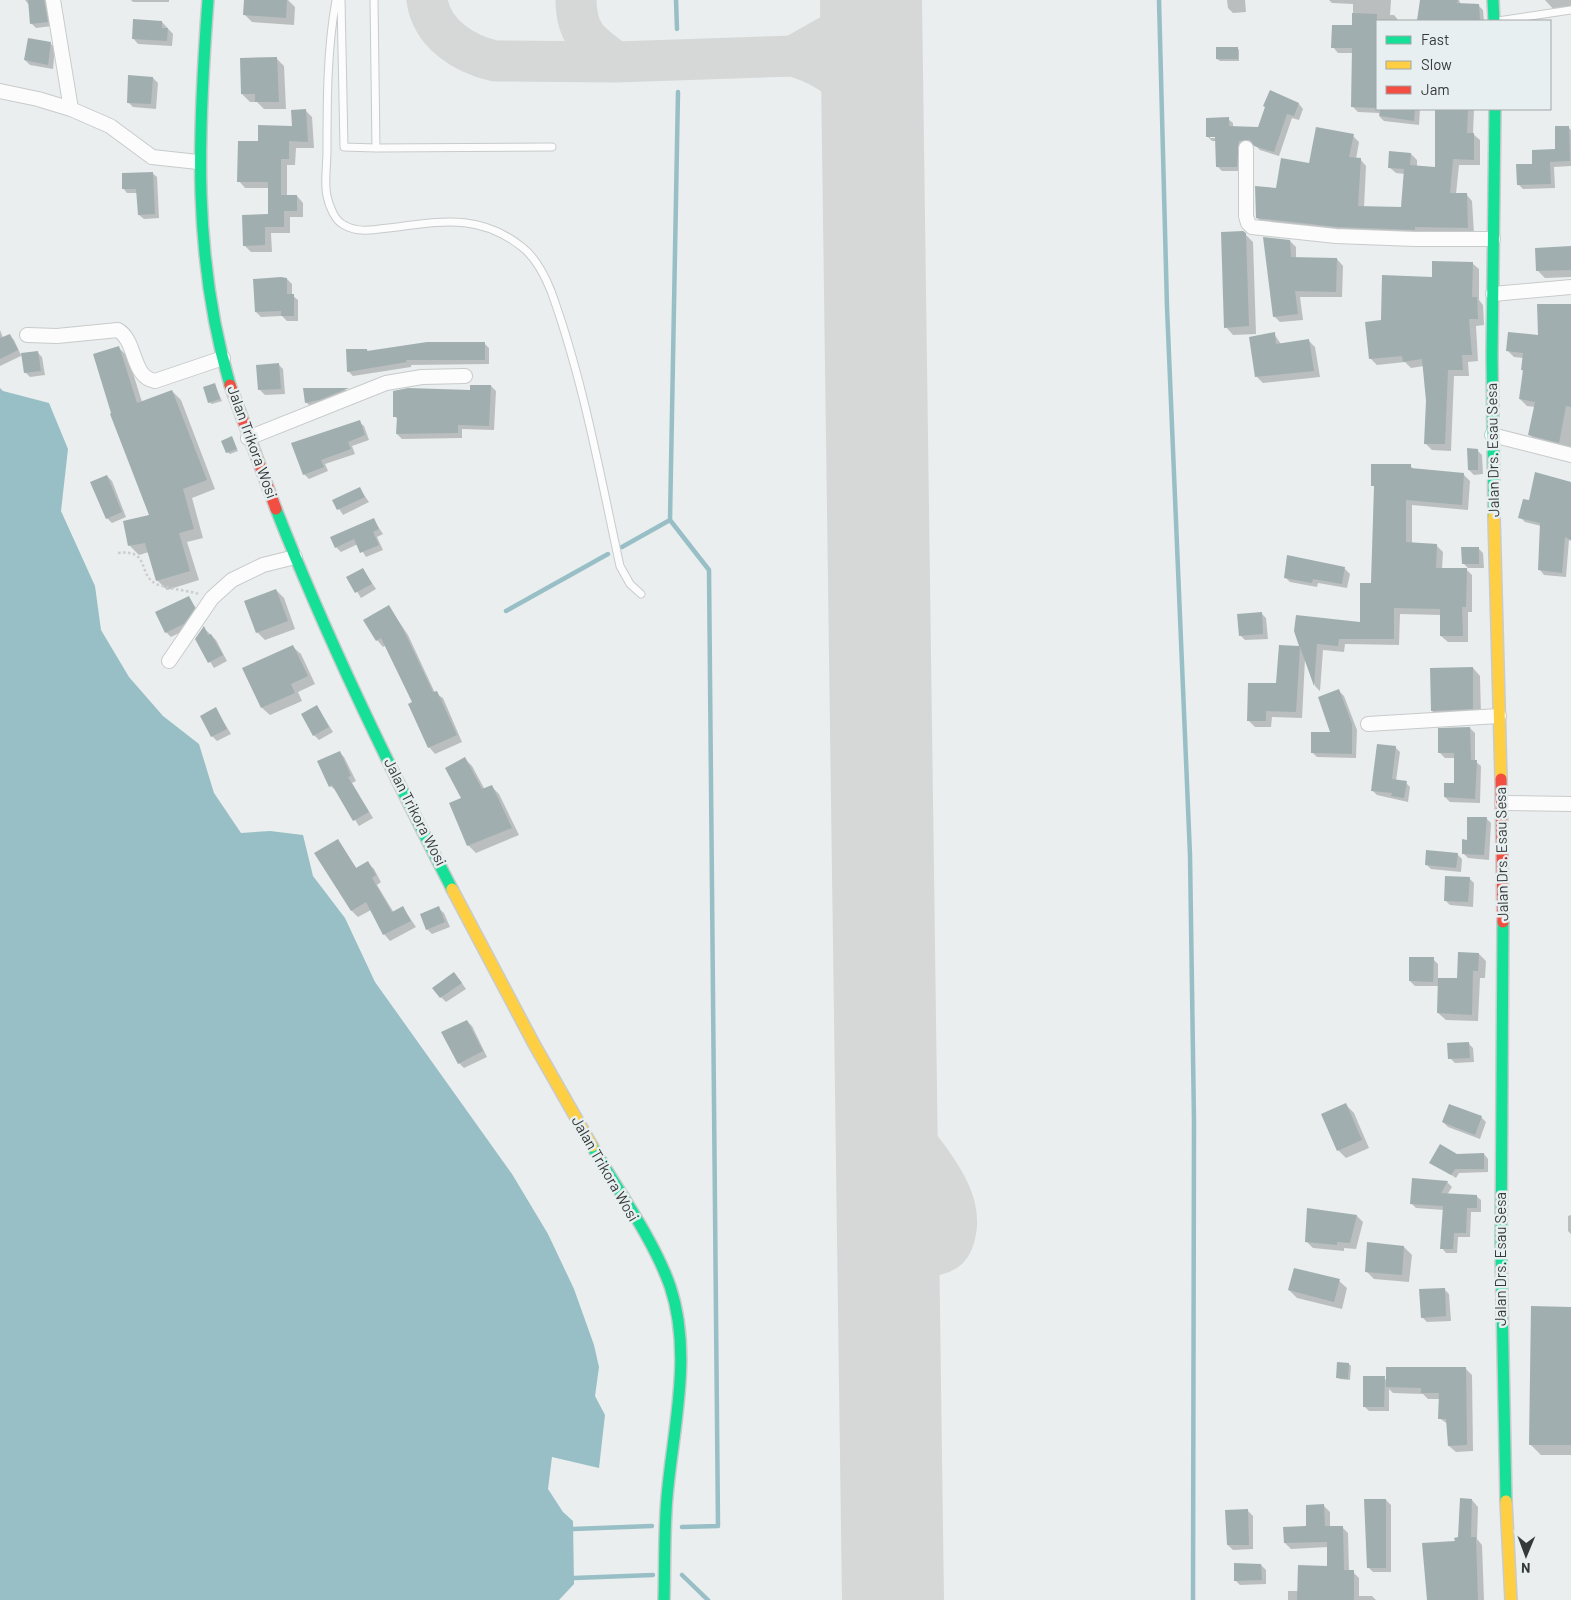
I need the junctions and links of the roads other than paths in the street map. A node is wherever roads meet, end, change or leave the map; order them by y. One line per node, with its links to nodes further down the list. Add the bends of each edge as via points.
1 (52, 0): 11 (street)
2 (208, 0): 16 (main road, Jalan Trikora Wosi)
3 (336, 0): 27 (lane, via 327,100 327,196 334,215 343,225 356,230 452,220 470,222 523,247 537,264 550,289 571,358 620,566 630,584)
4 (341, 0): 14 (lane, via 344,147)
5 (374, 0): 14 (lane)
6 (1493, 0): 8 (main road)
7 (1571, 10): 9 (lane)
8 (1494, 20)
9 (1501, 20)
10 (0, 91): 11 (street, via 38,98)
11 (71, 109): 16 (street, via 110,126 152,157)
12 (1495, 110): 17 (main road, Jalan Drs. Esau Sesa)
13 (552, 147): 14 (lane)
14 (376, 148)
15 (1246, 148): 17 (street, via 1246,216 1252,227 1336,236)
16 (198, 162): 21 (main road, Jalan Trikora Wosi, via 202,250)
17 (1493, 239): 19 (main road, Jalan Drs. Esau Sesa)
18 (1571, 287): 19 (street)
19 (1493, 294): 23 (main road, Jalan Drs. Esau Sesa)
20 (27, 335): 21 (street, via 57,336 118,330 126,336 141,372 147,379 155,381)
21 (223, 358): 24 (main road, Jalan Trikora Wosi)
22 (465, 376): 24 (street, via 422,377 386,383)
23 (1492, 435): 25 (street); 29 (main road, Jalan Drs. Esau Sesa)
24 (248, 438): 26 (main road, Jalan Trikora Wosi)
25 (1571, 455)
26 (295, 557): 28 (street, via 263,565 232,580 212,598); 33 (main road, Jalan Trikora Wosi, via 438,860 569,1107 662,1266 674,1297 680,1336 666,1504)
27 (641, 594)
28 (169, 661)
29 (1499, 716): 30 (street); 31 (main road, Jalan Drs. Esau Sesa)
30 (1368, 724)
31 (1502, 803): 32 (street); 34 (main road, Jalan Drs. Esau Sesa, via 1502,1363)
32 (1571, 804)
33 (664, 1600)
34 (1511, 1600)

